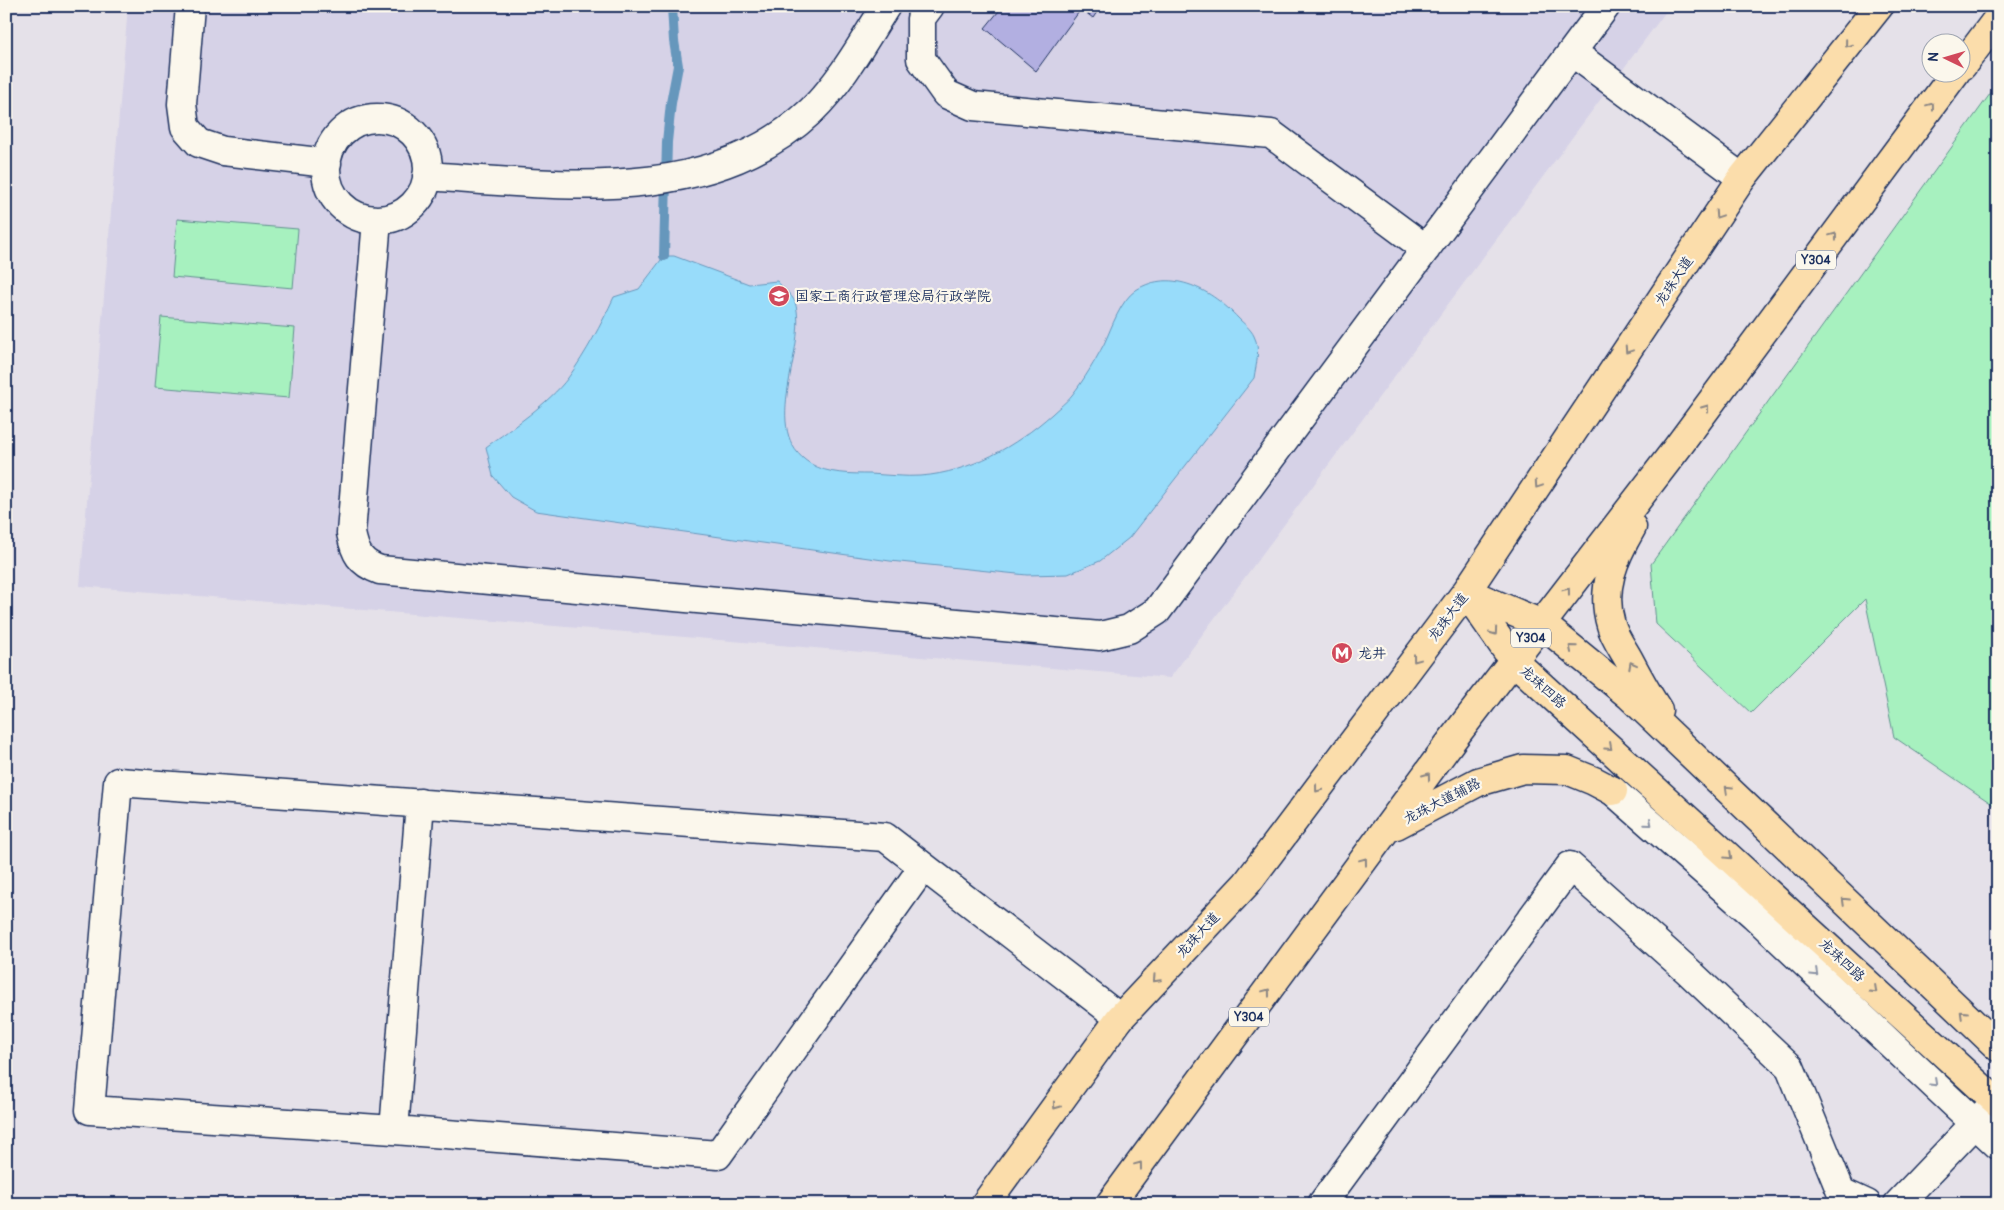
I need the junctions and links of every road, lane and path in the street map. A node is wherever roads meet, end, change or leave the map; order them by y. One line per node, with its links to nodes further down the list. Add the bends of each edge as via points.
1 (190, 6): 10 (street, via 182,104 185,127 199,143 222,151)
2 (886, 6): 11 (street, via 841,76 811,111 774,139 705,170 631,184 595,186)
3 (930, 6): 14 (street, via 921,18 922,59 946,94 973,106 1271,134)
4 (1606, 6): 7 (street)
5 (1879, 6): 12 (main road, 龙珠大道, one-way to 12)
6 (1993, 30): 8 (main road)
7 (1572, 52): 12 (street); 14 (street)
8 (1972, 54)
9 (1949, 82): 15 (main road, Y304, one-way to 9)
10 (327, 163): 11 (street, via 338,136 351,124 384,117 402,123 415,134 423,146); 13 (street, via 328,184 338,202 364,218)
11 (428, 176): 13 (street, via 424,190 411,207 398,215)
12 (1742, 178): 16 (main road, 龙珠大道, one-way to 16)
13 (377, 220): 14 (street, via 351,533 358,558 367,565 390,571 1100,636 1129,630 1157,611)
14 (1426, 249)
15 (1677, 448): 17 (main road, Y304, one-way to 15); 19 (main road, one-way to 15, via 1646,692 1611,627 1606,598 1609,576 1620,548)
16 (1466, 592): 17 (main road); 18 (main road, 龙珠四路, one-way to 18); 26 (main road, 龙珠大道, one-way to 26, via 1247,883)
17 (1542, 624): 18 (main road, Y304); 19 (main road, one-way to 17, via 1630,696)
18 (1514, 661): 22 (main road, Y304, one-way to 18); 25 (main road, 龙珠四路, one-way to 25)
19 (1687, 750): 27 (main road, one-way to 19)
20 (1613, 791): 22 (main road, 龙珠大道辅路, via 1567,770 1523,769 1478,782); 24 (street, one-way to 24)
21 (420, 803): 23 (street, via 885,837); 30 (street); 30 (street, via 118,782 90,1110)
22 (1388, 830): 34 (main road, Y304, one-way to 22)
23 (923, 867): 26 (street); 30 (street, via 718,1155)
24 (1754, 916): 25 (street); 29 (street, one-way to 29)
25 (1835, 954): 28 (main road, 龙珠四路, one-way to 28)
26 (1120, 1018): 33 (main road, 龙珠大道, one-way to 33)
27 (1998, 1047)
28 (1997, 1102): 29 (street)
29 (1976, 1122): 31 (street); 37 (street)
30 (394, 1130)
31 (1998, 1145)
32 (1839, 1198): 35 (street, via 1790,1067 1570,866); 36 (street)
33 (985, 1204)
34 (1110, 1204)
35 (1322, 1204)
36 (1867, 1204)
37 (1898, 1204)

